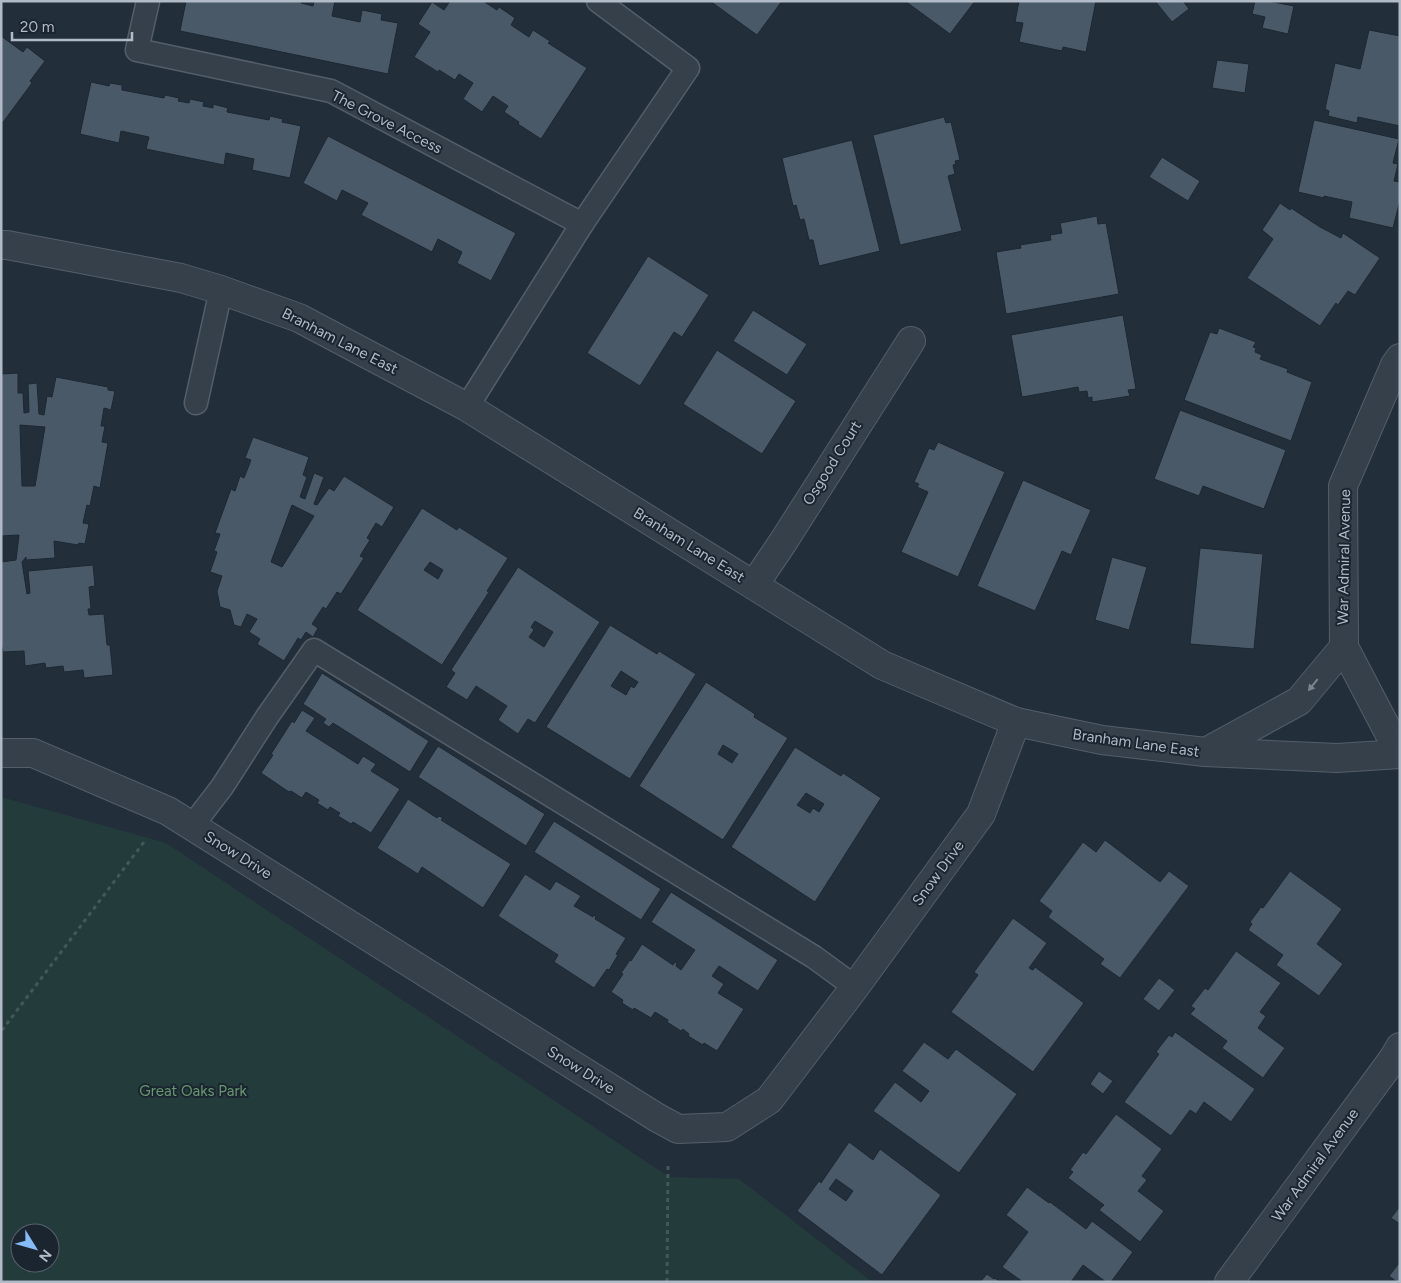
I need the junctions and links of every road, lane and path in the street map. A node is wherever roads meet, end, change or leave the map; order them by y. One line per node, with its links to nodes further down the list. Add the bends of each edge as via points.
1 (148, 1): 3 (lane, The Grove Access, via 138,50 331,92)
2 (598, 1): 3 (lane, via 688,68)
3 (582, 224): 9 (lane)
4 (1, 245): 5 (street, Branham Lane East, via 181,278)
5 (221, 290): 8 (lane); 9 (street, Branham Lane East, via 299,318)
6 (911, 341): 10 (street, Osgood Court)
7 (1400, 358): 11 (street, War Admiral Avenue, via 1343,486)
8 (196, 403)
9 (467, 407): 10 (street, Branham Lane East)
10 (754, 585): 12 (street, Branham Lane East, via 882,665)
11 (1344, 647): 13 (street, one-way to 13, via 1299,701); 15 (street, War Admiral Avenue)
12 (1016, 722): 13 (street, Branham Lane East, via 1102,740); 18 (street, Snow Drive, via 981,814)
13 (1205, 752): 15 (street, Branham Lane East, via 1337,758)
14 (1, 753): 16 (street, Snow Drive, via 33,753 168,811)
15 (1400, 754)
16 (192, 826): 18 (lane, via 314,650 814,957); 21 (street, Snow Drive)
17 (144, 842): 19 (path)
18 (855, 987): 21 (street, Snow Drive, via 769,1100 727,1127)
19 (1, 1029)
20 (1400, 1048): 23 (street, War Admiral Avenue)
21 (678, 1129): 22 (path, via 668,1164)
22 (667, 1282)
23 (1229, 1282)

